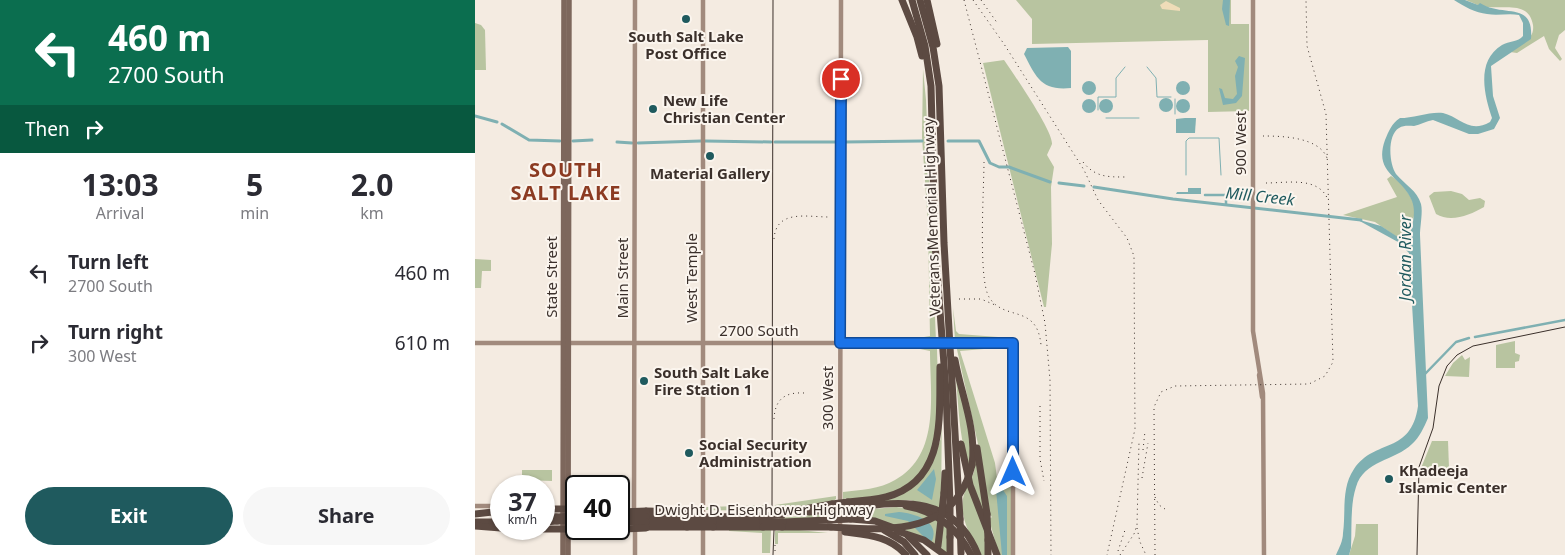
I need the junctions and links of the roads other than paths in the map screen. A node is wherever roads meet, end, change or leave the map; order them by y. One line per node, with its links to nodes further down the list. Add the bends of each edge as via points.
1 (564, 0): 11 (main road, State Street)
2 (569, 0): 12 (main road, State Street)
3 (635, 0): 18 (street, Main Street)
4 (703, 0): 19 (street, West Temple)
5 (841, 0): 20 (street, 300 West)
6 (902, 0): 14 (highway, via 922,57)
7 (912, 0): 14 (highway, Veterans Memorial Highway, via 928,64)
8 (919, 0): 13 (highway, Veterans Memorial Highway, via 937,64)
9 (927, 0): 13 (highway, via 941,72)
10 (1253, 0): 66 (street, 900 West, via 1253,331 1262,381)
11 (564, 78): 12 (main road); 21 (main road, State Street)
12 (569, 92): 21 (main road, State Street)
13 (942, 134): 15 (highway, Veterans Memorial Highway)
14 (932, 135): 16 (highway, Veterans Memorial Highway)
15 (949, 316): 22 (highway, Veterans Memorial Highway); 23 (highway)
16 (941, 317): 24 (highway, Veterans Memorial Highway); 27 (highway, via 938,438 930,461 914,482 897,493)
17 (475, 343): 21 (street, 2700 South)
18 (635, 343): 19 (street, 2700 South); 21 (street, 2700 South); 52 (street, Main Street)
19 (703, 343): 20 (street, 2700 South); 53 (street, West Temple)
20 (840, 343): 54 (street, 300 West); 65 (street, 2700 South, bridge, via 1013,343)
21 (566, 344): 25 (main road, State Street)
22 (953, 386): 49 (highway, Veterans Memorial Highway, bridge); 64 (highway, via 967,475)
23 (969, 422): 46 (highway, bridge, via 972,465 961,492 951,505 924,523 906,528); 63 (highway, bridge, via 987,514)
24 (947, 428): 58 (highway, bridge); 60 (highway, Veterans Memorial Highway, bridge)
25 (568, 475)
26 (475, 506): 28 (street)
27 (849, 506): 35 (highway, bridge); 61 (highway, Dwight D. Eisenhower Highway, via 894,505 924,511 951,527); 62 (highway, via 900,502 930,507 957,524)
28 (490, 507)
29 (490, 511): 30 (highway)
30 (475, 515): 31 (highway)
31 (490, 516)
32 (565, 518): 33 (highway, bridge)
33 (556, 519): 36 (highway, bridge)
34 (687, 519): 37 (highway, Dwight D. Eisenhower Highway, bridge); 38 (highway); 38 (highway, via 658,527)
35 (782, 519): 39 (highway, bridge); 39 (highway, Dwight D. Eisenhower Highway, bridge, via 772,516); 44 (highway, Dwight D. Eisenhower Highway); 44 (highway, via 794,527)
36 (565, 520)
37 (713, 520): 39 (highway); 39 (highway, Dwight D. Eisenhower Highway, via 740,516)
38 (646, 521): 40 (highway, bridge); 41 (highway, bridge)
39 (762, 521)
40 (630, 522)
41 (630, 522)
42 (490, 523): 43 (highway)
43 (475, 524): 45 (highway)
44 (830, 525): 46 (highway, bridge); 55 (highway, bridge, via 881,537); 56 (highway, bridge, via 861,524 888,532 904,542); 57 (highway, Dwight D. Eisenhower Highway, bridge, via 851,520 886,524 905,533)
45 (490, 526)
46 (871, 529): 59 (highway, bridge, via 915,535)
47 (565, 538): 50 (main road, State Street)
48 (567, 540): 51 (main road, State Street)
49 (961, 554)
50 (563, 555)
51 (568, 555)
52 (635, 555)
53 (703, 555)
54 (841, 555)
55 (907, 555)
56 (915, 555)
57 (927, 555)
58 (937, 555)
59 (945, 555)
60 (951, 555)
61 (971, 555)
62 (978, 555)
63 (988, 555)
64 (997, 555)
65 (1013, 555)
66 (1264, 555)

